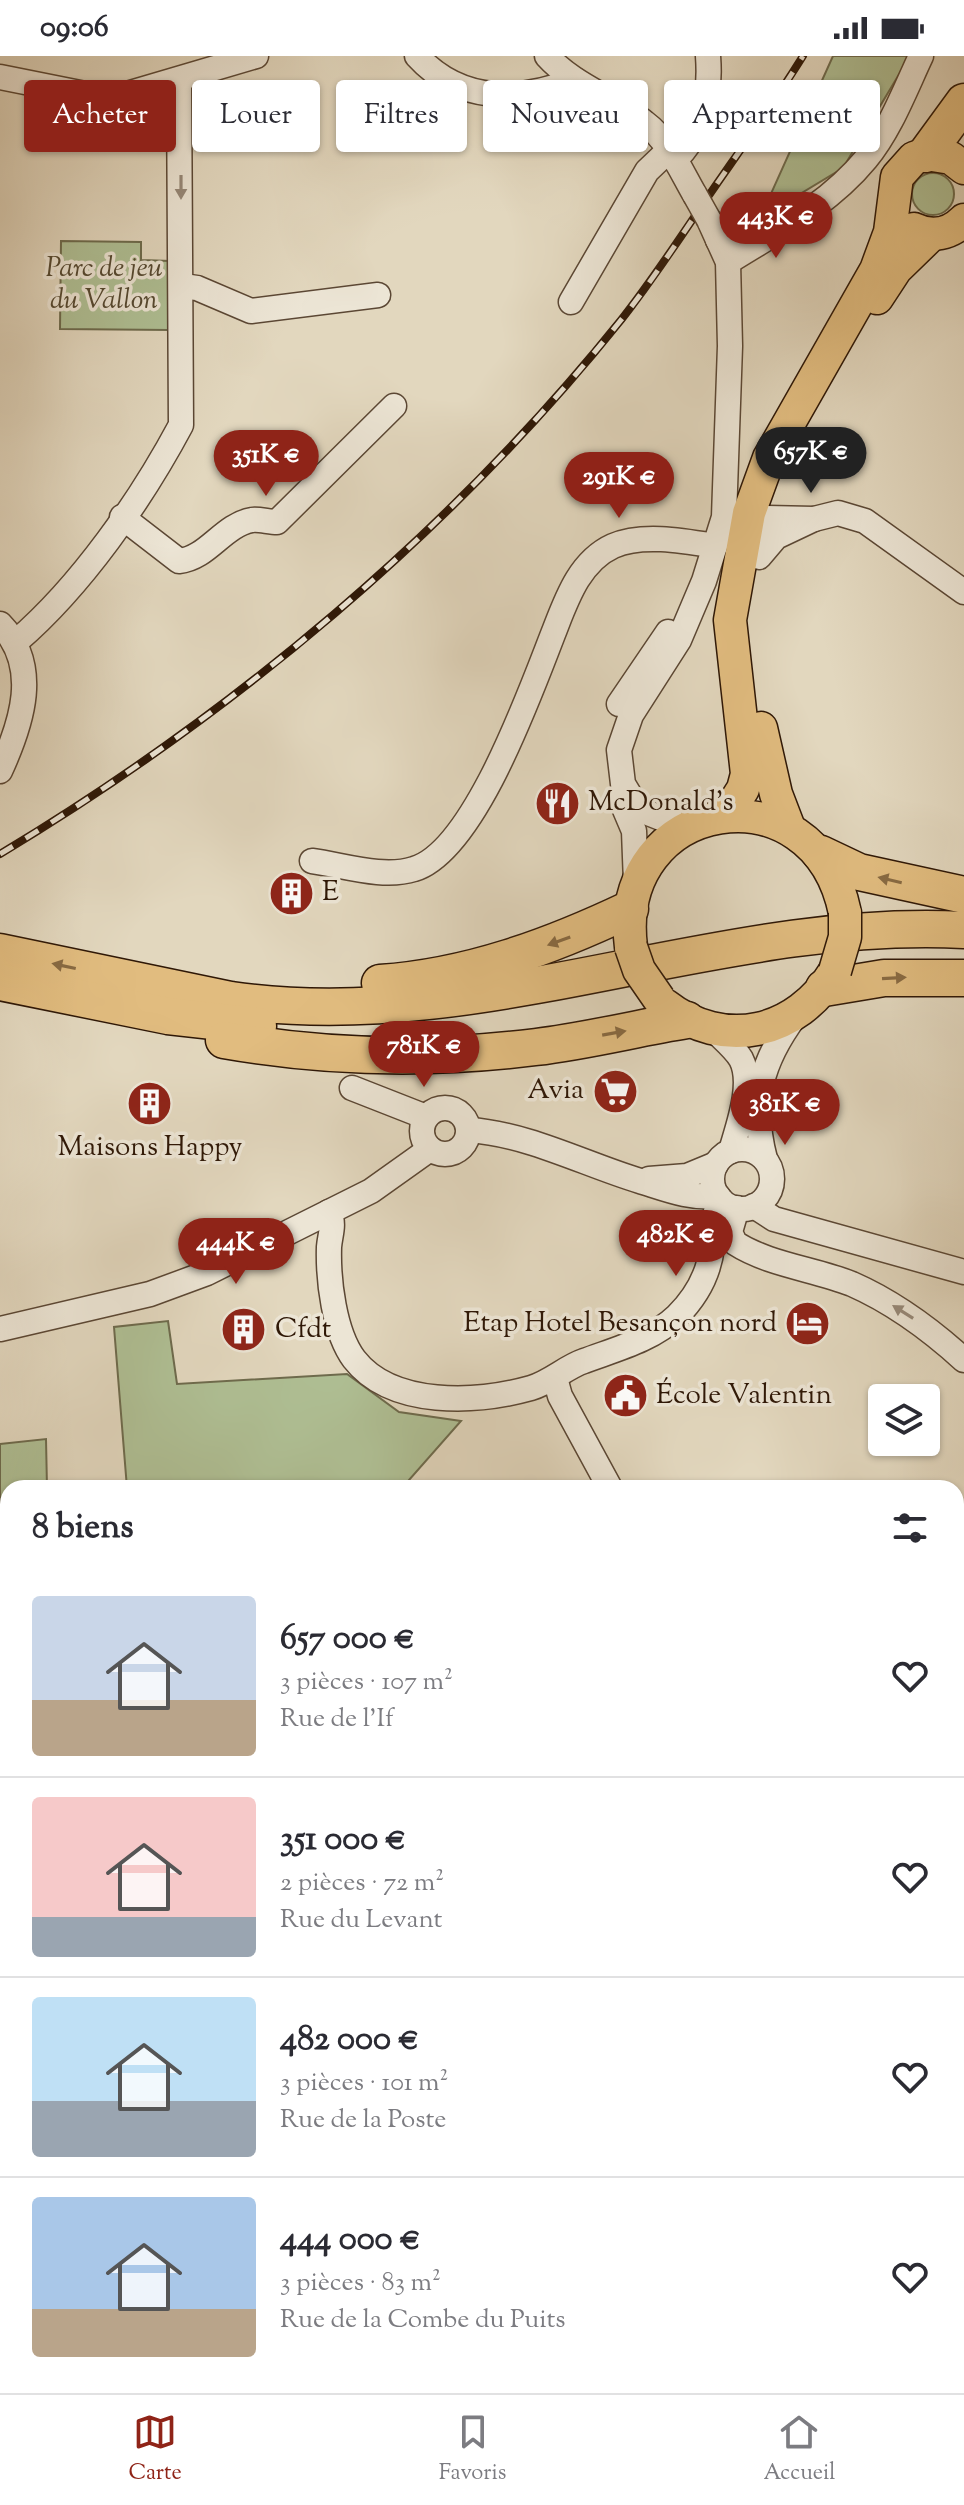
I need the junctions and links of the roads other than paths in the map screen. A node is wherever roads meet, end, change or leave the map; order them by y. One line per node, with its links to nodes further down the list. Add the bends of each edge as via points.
1 (256, 56): 8 (street)
2 (417, 56): 9 (street, via 436,77)
3 (547, 56): 7 (street)
4 (708, 56): 13 (street, via 710,82 701,121 692,144)
5 (921, 56): 18 (street, via 868,158 836,190 799,218)
6 (0, 77): 8 (street, via 110,99)
7 (575, 80)
8 (179, 81): 19 (street, one-way to 19)
9 (483, 92)
10 (964, 102): 12 (highway)
11 (648, 125): 13 (street)
12 (926, 154): 14 (main road, via 951,158); 15 (main road, via 914,158 897,177)
13 (672, 155): 18 (street, bridge); 21 (street, via 647,171)
14 (964, 168)
15 (894, 202): 17 (main road, via 907,225); 26 (main road, via 876,270 769,458)
16 (964, 220): 17 (main road)
17 (932, 234): 24 (main road, via 885,285 819,395)
18 (718, 241): 26 (street, via 728,482 724,517)
19 (183, 286): 20 (street, via 251,311); 23 (street, via 181,425)
20 (378, 295)
21 (571, 302)
22 (394, 406): 23 (street, via 277,522 254,519 238,525 192,560 179,561)
23 (122, 517): 29 (street, via 50,612)
24 (767, 518): 25 (street); 26 (main road)
25 (814, 519): 26 (street); 28 (street, via 838,513 865,521)
26 (737, 554): 27 (street); 31 (main road, via 730,620 747,774); 33 (main road, via 753,591 754,688 768,765); 35 (street, via 643,540 616,544 589,565 567,596 482,798 448,848 431,863 395,873)
27 (704, 581): 32 (street, via 679,640 631,715 619,750 623,784 638,809); 37 (street, via 618,707 610,733 613,782 634,831)
28 (964, 592)
29 (8, 632): 30 (street, via 24,688 22,714)
30 (0, 771)
31 (726, 816): 32 (main road); 33 (main road, via 759,818)
32 (686, 828): 37 (main road, via 654,854)
33 (789, 828): 34 (main road)
34 (821, 854): 36 (highway, one-way to 34, via 859,872); 43 (main road, bridge, via 841,891 845,913 845,937)
35 (312, 861)
36 (964, 895)
37 (633, 896): 42 (highway, one-way to 42, via 573,936 418,980 298,987); 46 (main road, bridge, via 631,947 639,970 659,999)
38 (964, 930): 42 (highway, via 792,936 494,994 398,1006 268,1005)
39 (0, 952): 42 (highway, one-way to 39)
40 (964, 953): 44 (highway, via 870,951 797,958 498,1015 367,1029 200,1021)
41 (964, 978): 43 (highway, one-way to 41)
42 (128, 980)
43 (830, 980): 45 (main road)
44 (0, 983): 46 (highway, one-way to 46, via 200,1035 370,1055 504,1051)
45 (795, 1016): 46 (main road, via 752,1031); 52 (street, via 765,1065 759,1130)
46 (701, 1026): 51 (street, via 740,1057 743,1067 741,1112)
47 (352, 1088): 48 (street)
48 (426, 1117): 49 (street, via 451,1108 463,1116); 50 (street, via 422,1130)
49 (469, 1130): 50 (street, via 456,1151 442,1154); 53 (street, via 509,1135)
50 (430, 1149): 55 (street, via 390,1180)
51 (723, 1158): 52 (street, via 750,1150); 53 (street, via 687,1176); 54 (street, via 712,1181)
52 (768, 1170): 54 (street, via 766,1196); 56 (street, via 785,1203)
53 (639, 1181): 54 (street)
54 (733, 1203): 56 (street); 59 (street, one-way to 54, via 887,1302 735,1243 730,1232); 60 (street, via 714,1218 706,1274 676,1316 649,1335 580,1362)
55 (329, 1212): 58 (street, via 254,1252 150,1294); 60 (street, via 334,1221 329,1248 337,1316 352,1357 373,1377 402,1392 466,1397 530,1388)
56 (809, 1226): 57 (street)
57 (964, 1272)
58 (0, 1329)
59 (964, 1360)
60 (555, 1378): 61 (street)
61 (606, 1480)

